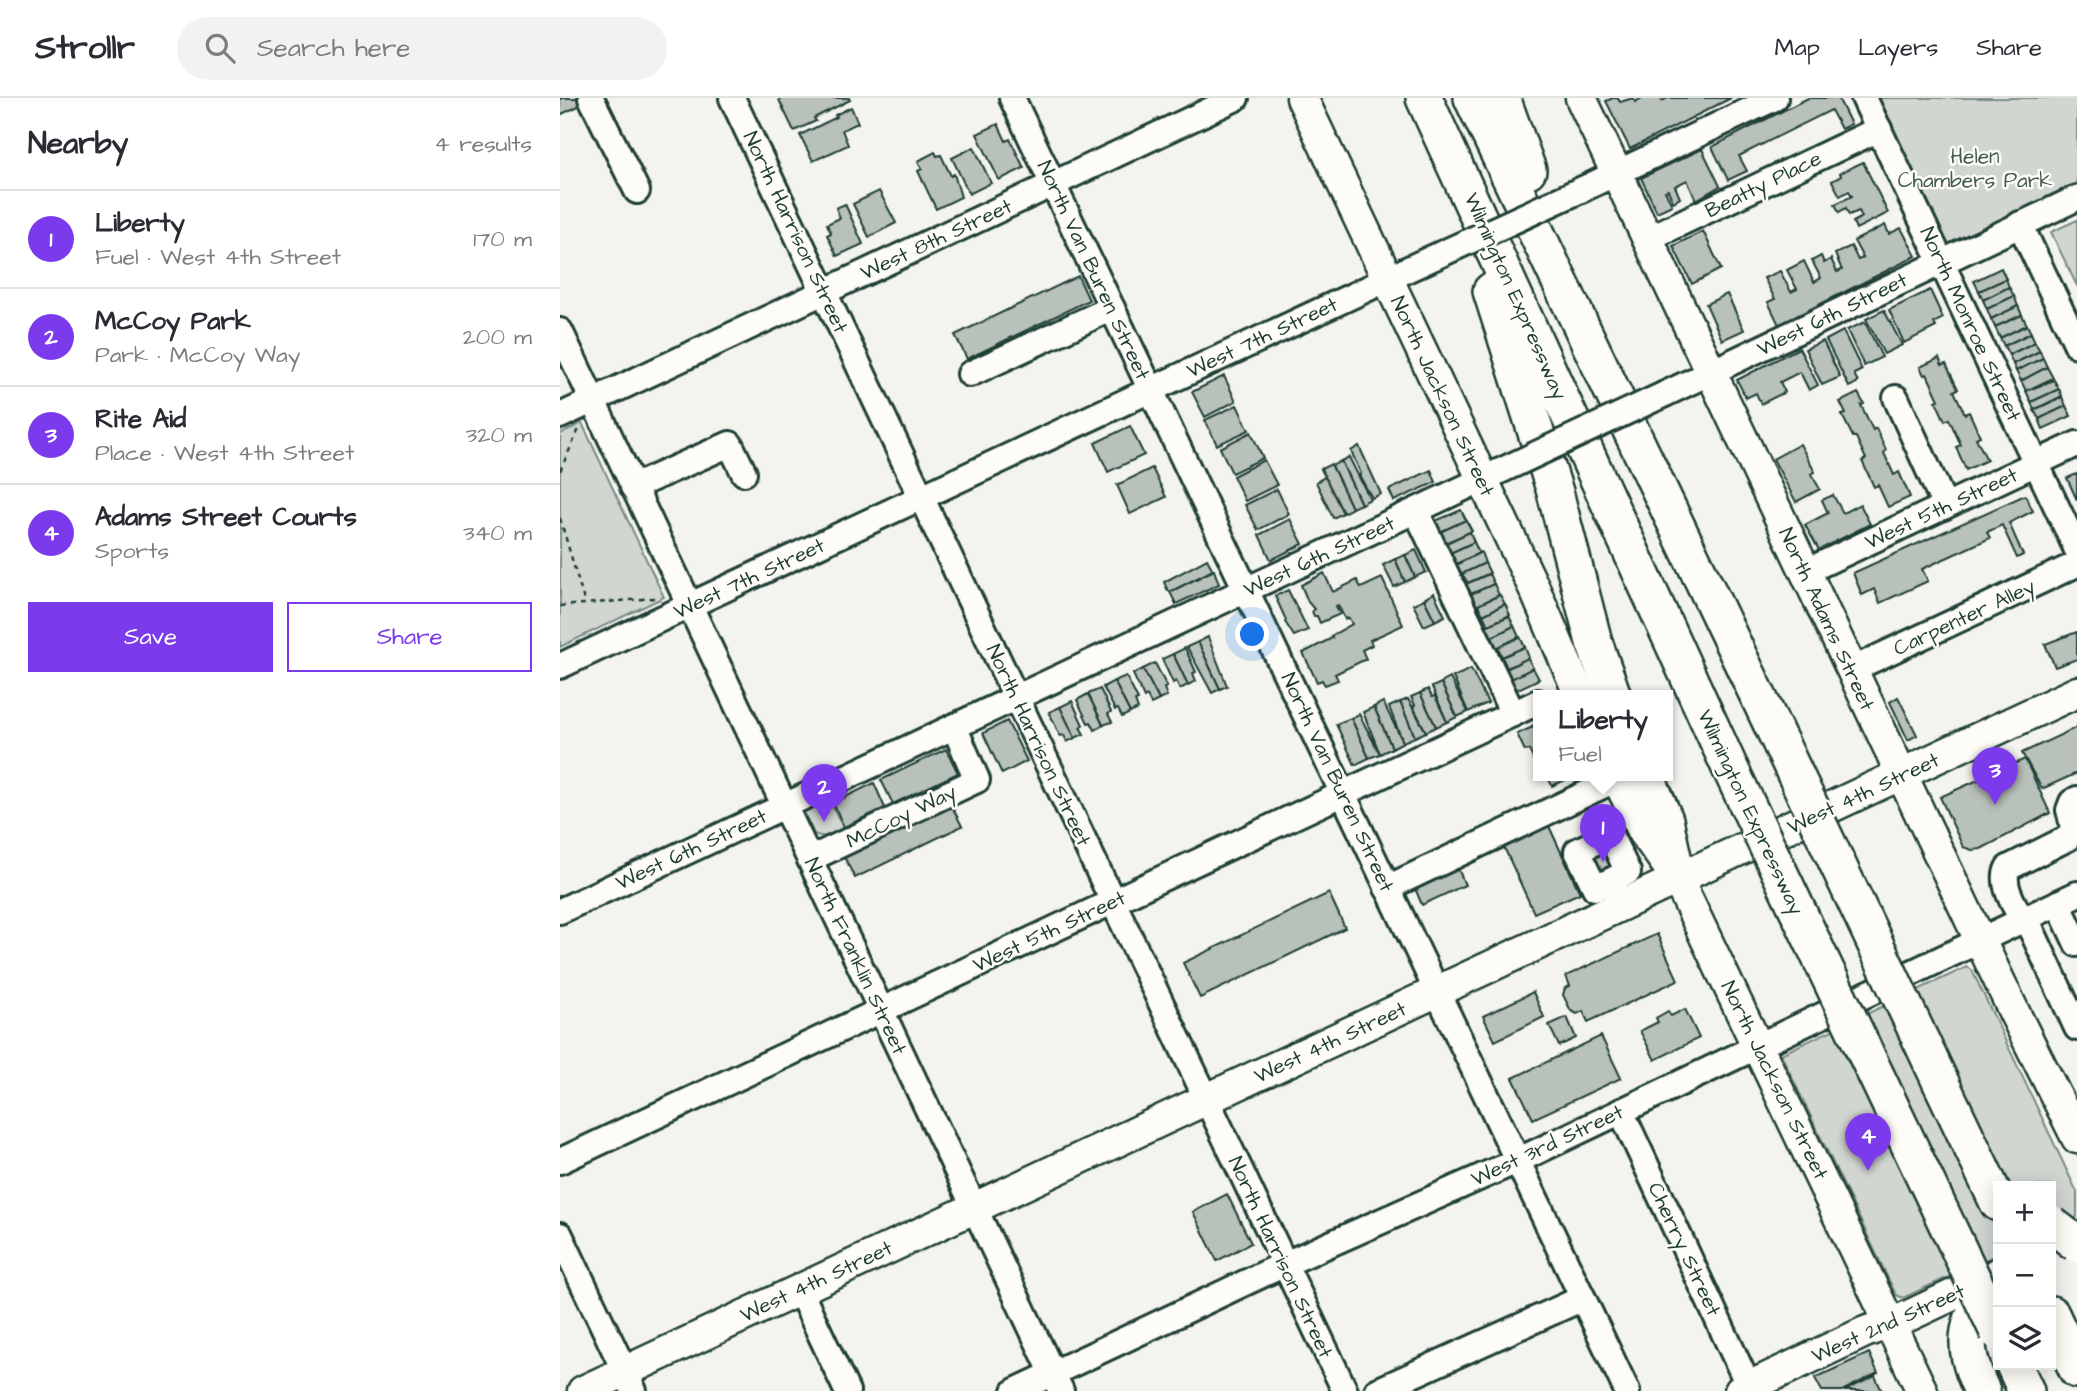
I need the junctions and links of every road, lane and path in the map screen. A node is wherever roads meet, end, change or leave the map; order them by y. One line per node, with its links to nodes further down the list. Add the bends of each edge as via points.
1 (591, 98): 16 (street)
2 (732, 98): 22 (street, North Harrison Street)
3 (1012, 98): 15 (street, North Van Buren Street)
4 (1236, 98): 15 (street, West 8th Street)
5 (1302, 98): 21 (main road, North Jackson Street)
6 (1408, 98): 54 (highway, via 1496,301)
7 (1424, 98): 101 (highway, Wilmington Expressway, bridge, via 1730,768)
8 (1472, 98): 37 (highway, Wilmington Expressway)
9 (1502, 98): 37 (highway, via 1553,235)
10 (1580, 98): 14 (main road, North Adams Street)
11 (1775, 98): 14 (street, West 7th Street)
12 (1864, 98): 13 (street, North Monroe Street)
13 (1878, 129): 19 (street, Beatty Place); 20 (street, North Monroe Street)
14 (1617, 174): 19 (main road, North Adams Street); 21 (street, West 7th Street, bridge)
15 (1053, 184): 22 (street, West 8th Street); 23 (street, North Van Buren Street)
16 (637, 191)
17 (2077, 198): 18 (street, West 6th Street)
18 (2020, 224): 20 (street, West 6th Street); 25 (street)
19 (1647, 239): 26 (main road, North Adams Street)
20 (1941, 261): 26 (street, West 6th Street); 33 (street, North Monroe Street)
21 (1396, 275): 28 (street, West 7th Street); 36 (main road, North Jackson Street)
22 (824, 292): 30 (street, West 8th Street); 39 (street, North Harrison Street)
23 (1112, 308): 27 (street); 28 (street, North Van Buren Street)
24 (560, 331): 30 (street, North Franklin Street)
25 (2077, 345)
26 (1710, 372): 36 (street, West 6th Street, bridge); 45 (main road, North Adams Street)
27 (970, 374)
28 (1151, 390): 39 (street, West 7th Street); 46 (street, North Van Buren Street)
29 (1896, 398): 40 (street)
30 (593, 401): 31 (street, West 8th Street); 38 (street, North Franklin Street)
31 (566, 422): 34 (path, via 582,423)
32 (2077, 443): 33 (street, West 5th Street)
33 (2036, 463): 40 (street, West 5th Street); 43 (street, North Monroe Street)
34 (560, 471)
35 (744, 473): 38 (street, via 730,444)
36 (1490, 476): 41 (street, West 6th Street); 53 (main road, North Jackson Street)
37 (1658, 484): 82 (highway, Wilmington Expressway, bridge)
38 (633, 486): 50 (street, North Franklin Street)
39 (921, 497): 50 (street, West 7th Street); 56 (street, North Harrison Street)
40 (1945, 506): 45 (street, West 5th Street)
41 (1416, 511): 46 (street, West 6th Street); 58 (street)
42 (560, 518): 48 (path)
43 (2077, 550)
44 (2077, 564): 52 (street, Carpenter Alley)
45 (1805, 572): 52 (main road, North Adams Street)
46 (1246, 589): 56 (street, West 6th Street); 64 (street, North Van Buren Street)
47 (652, 603): 48 (path, via 664,597)
48 (585, 604): 49 (path)
49 (560, 606)
50 (690, 606): 51 (street, West 7th Street); 66 (street, North Franklin Street)
51 (560, 666)
52 (1851, 670): 60 (main road, North Adams Street)
53 (1568, 690)
54 (1611, 690)
55 (2077, 692): 60 (main road, West 4th Street)
56 (1016, 697): 59 (street, West 6th Street); 73 (street, North Harrison Street)
57 (1533, 704): 58 (street, West 5th Street)
58 (1513, 714): 64 (street, West 5th Street)
59 (954, 726): 66 (street, West 6th Street); 68 (street, McCoy Way, via 977,780)
60 (1901, 775): 69 (main road, West 4th Street); 76 (main road, North Adams Street)
61 (1617, 781): 70 (street)
62 (1627, 781): 67 (main road, North Jackson Street)
63 (1630, 781): 69 (highway, via 1665,820)
64 (1343, 793): 70 (street, North Van Buren Street); 73 (street, West 5th Street)
65 (2077, 799): 75 (street, via 2069,810 2073,823 2068,838 2008,868 2004,876)
66 (785, 806): 68 (street, North Franklin Street); 74 (street, West 6th Street)
67 (1647, 837): 69 (main road, North Jackson Street); 71 (street, via 1601,860 1628,872)
68 (810, 859): 79 (street, North Franklin Street)
69 (1678, 880): 71 (main road, West 4th Street); 81 (main road, North Jackson Street)
70 (1387, 888): 78 (street, North Van Buren Street)
71 (1617, 893): 78 (main road, West 4th Street)
72 (2068, 899): 75 (street, West 3rd Street); 77 (street)
73 (1113, 901): 79 (street, West 5th Street); 83 (street, North Harrison Street)
74 (560, 911)
75 (2024, 919): 76 (street, West 3rd Street); 80 (street)
76 (1979, 940): 81 (street, West 3rd Street); 85 (main road, North Adams Street)
77 (2077, 944)
78 (1438, 991): 83 (main road, West 4th Street); 86 (street, North Van Buren Street)
79 (881, 1010): 87 (street, West 5th Street); 90 (street, North Franklin Street)
80 (2077, 1028)
81 (1758, 1045): 84 (street, West 3rd Street); 102 (main road, North Jackson Street)
82 (1941, 1083): 88 (highway); 89 (highway, Wilmington Expressway)
83 (1207, 1100): 90 (main road, West 4th Street); 96 (street, North Harrison Street)
84 (1621, 1111): 86 (street, West 3rd Street); 108 (street, Cherry Street)
85 (2077, 1138)
86 (1519, 1160): 96 (street, West 3rd Street); 100 (street, North Van Buren Street)
87 (560, 1161)
88 (2014, 1181)
89 (1993, 1192)
90 (974, 1207): 99 (main road, West 4th Street); 107 (street, North Franklin Street)
91 (2056, 1228): 94 (highway, bridge)
92 (560, 1235): 106 (street)
93 (2077, 1237): 95 (main road)
94 (2077, 1244)
95 (2056, 1247)
96 (1285, 1264): 107 (street, West 3rd Street); 112 (street, North Harrison Street)
97 (1993, 1277): 102 (main road, West 2nd Street)
98 (1993, 1283): 116 (highway, via 1967,1336 1970,1362)
99 (799, 1289): 106 (main road, West 4th Street); 110 (street)
100 (1583, 1298): 113 (street); 114 (street, North Van Buren Street)
101 (1993, 1321)
102 (1890, 1323): 108 (main road, West 2nd Street); 115 (main road, North Jackson Street)
103 (2056, 1325): 105 (highway)
104 (2016, 1370): 117 (highway)
105 (2077, 1370)
106 (629, 1381): 109 (main road, West 4th Street)
107 (1057, 1382): 111 (street, West 3rd Street)
108 (1745, 1389)
109 (583, 1391)
110 (847, 1391)
111 (1015, 1391)
112 (1345, 1391)
113 (1377, 1391)
114 (1627, 1391)
115 (1922, 1391)
116 (1982, 1391)
117 (2026, 1391)

